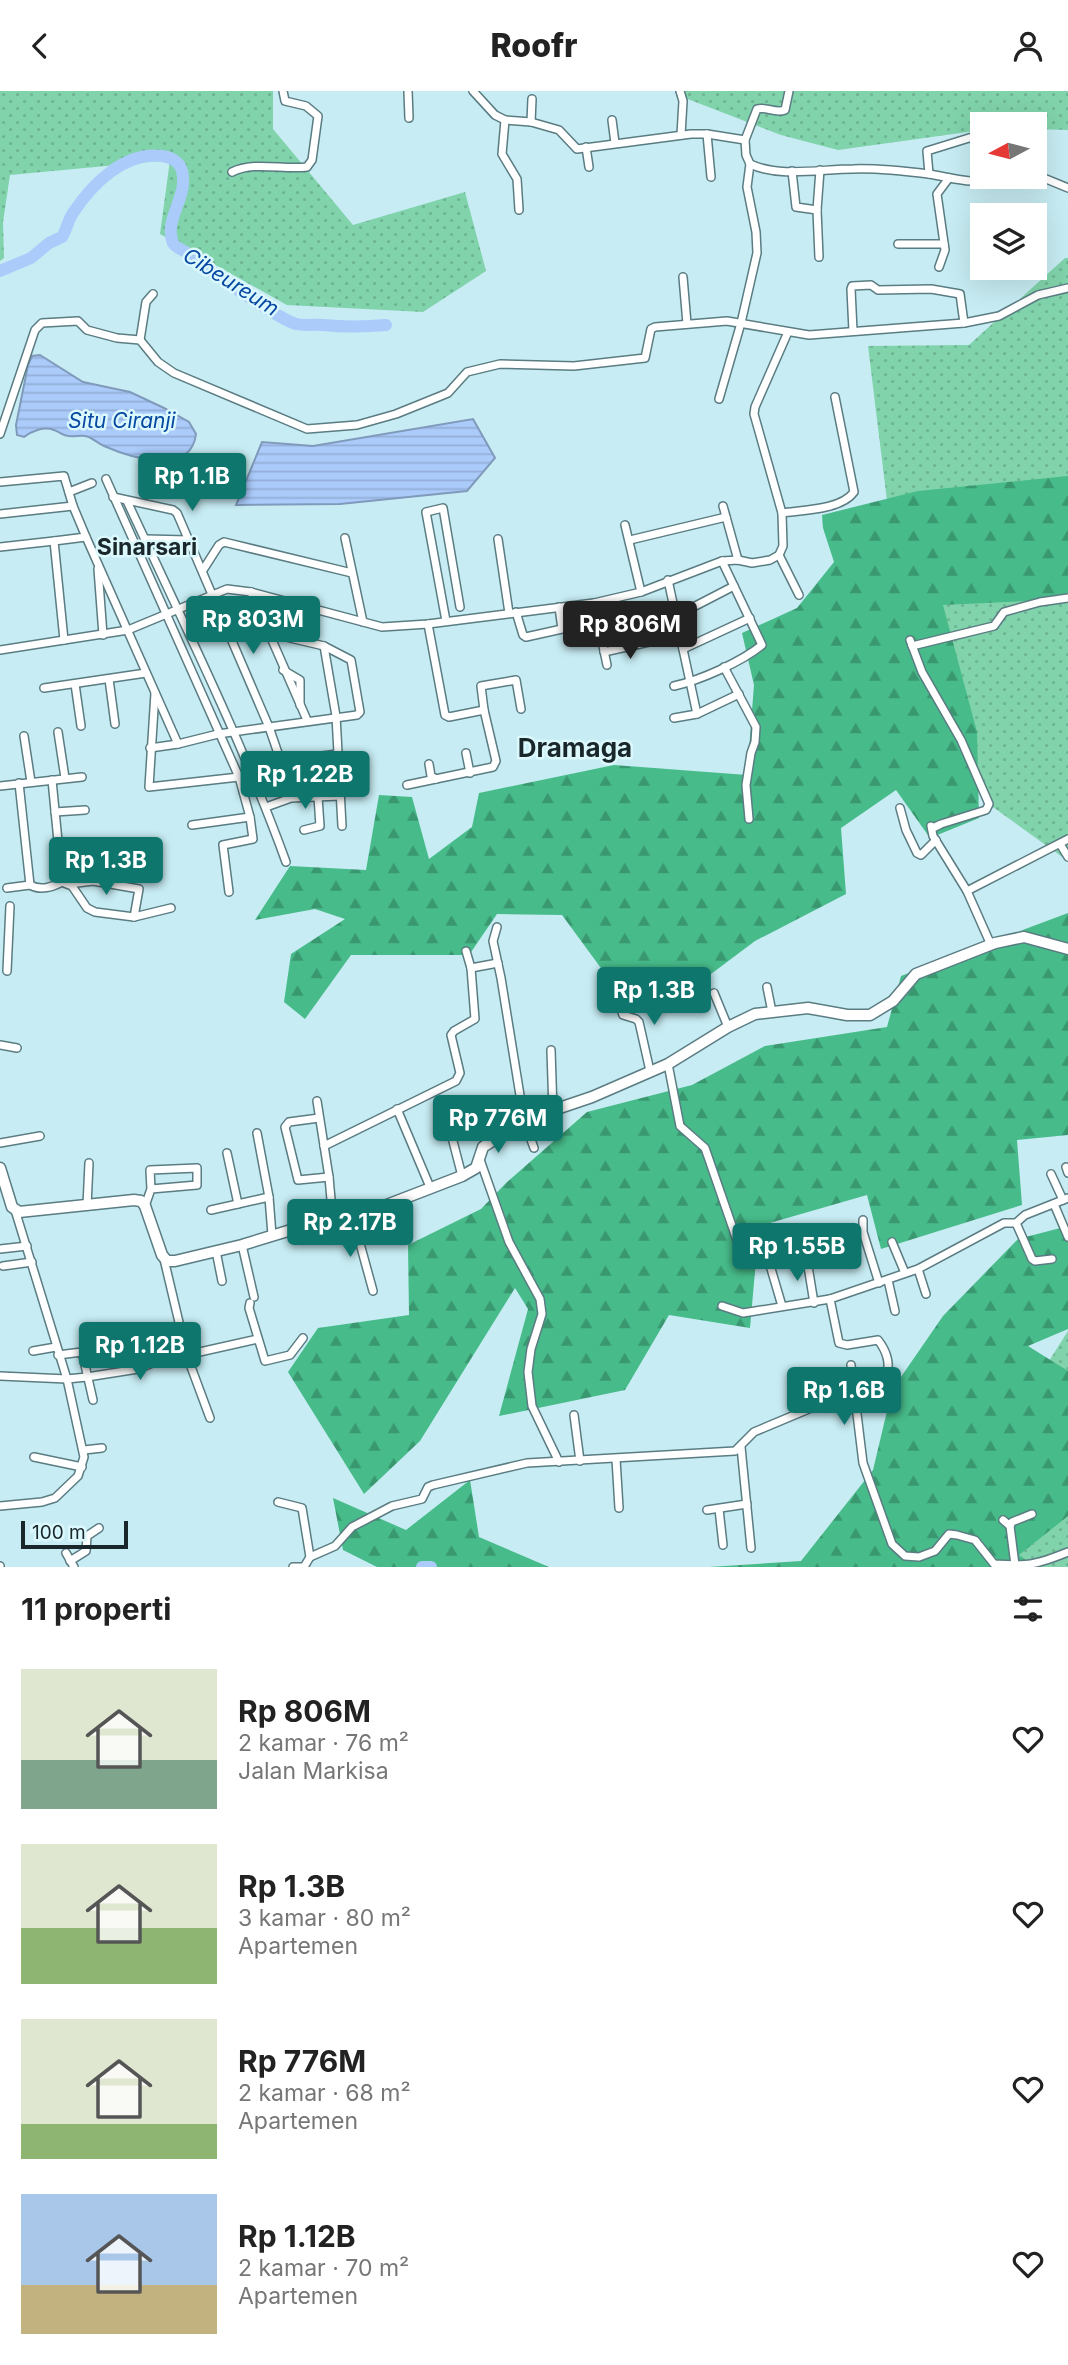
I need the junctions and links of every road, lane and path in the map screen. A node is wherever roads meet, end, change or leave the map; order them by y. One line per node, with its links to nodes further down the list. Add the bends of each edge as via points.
1 (283, 91): 21 (street, via 285,100 306,106 317,116 312,160 307,167 296,169 263,166)
2 (408, 91): 7 (street)
3 (473, 91): 8 (street, via 488,111)
4 (680, 91): 12 (street)
5 (789, 91): 14 (street, via 785,110 757,109)
6 (533, 99): 10 (street)
7 (409, 118)
8 (505, 120): 10 (street); 28 (street, via 502,155 517,180)
9 (612, 120): 15 (street)
10 (531, 122): 16 (street, via 559,130 577,149)
11 (706, 134): 12 (street); 14 (street); 23 (street)
12 (681, 135): 15 (street)
13 (970, 138): 22 (street, via 927,151)
14 (745, 140): 17 (street)
15 (615, 143): 16 (street)
16 (586, 148): 18 (street)
17 (750, 164): 20 (street); 37 (street, via 747,187 757,253)
18 (589, 167)
19 (820, 170): 20 (street); 22 (street); 29 (street)
20 (792, 171): 29 (street, via 796,207)
21 (232, 172)
22 (929, 174): 24 (street)
23 (710, 177)
24 (949, 178): 26 (street); 31 (street, via 937,197)
25 (1047, 179): 27 (street)
26 (970, 182)
27 (1068, 188)
28 (519, 210)
29 (817, 210): 32 (street)
30 (898, 244): 31 (street)
31 (944, 244): 33 (street)
32 (819, 257)
33 (939, 267)
34 (683, 277): 39 (street)
35 (1068, 288): 38 (street, via 1038,295 999,316)
36 (153, 294): 42 (street, via 146,302)
37 (741, 323): 39 (street); 41 (street); 44 (street)
38 (964, 323): 40 (street); 40 (street, via 960,294 855,285 851,289)
39 (687, 324): 42 (street, via 652,328 645,358 574,366 500,364 467,372 448,393 396,414 357,425 307,429 174,373)
40 (853, 331): 41 (street)
41 (788, 332): 54 (street, via 754,414)
42 (140, 340): 45 (street, via 89,331 77,321 38,325)
43 (835, 397): 54 (street, via 854,492 833,504)
44 (719, 399)
45 (0, 434)
46 (106, 479): 50 (street)
47 (0, 482): 49 (street, via 62,475)
48 (92, 482): 49 (street)
49 (69, 492): 52 (street)
50 (114, 497): 51 (street); 84 (street)
51 (127, 501): 61 (street); 62 (street, via 176,512)
52 (73, 506): 55 (street); 58 (street)
53 (723, 506): 56 (street)
54 (782, 513): 66 (street, via 784,540)
55 (0, 514)
56 (726, 517): 63 (street); 67 (street)
57 (625, 525): 63 (street)
58 (86, 537): 64 (street); 69 (street)
59 (345, 538): 71 (street)
60 (498, 539): 83 (street)
61 (145, 540): 62 (street); 82 (street)
62 (188, 540): 70 (street)
63 (630, 540): 75 (street)
64 (54, 541): 65 (street); 93 (street)
65 (0, 547)
66 (779, 555): 67 (street, via 758,563); 77 (street)
67 (738, 560): 68 (street)
68 (722, 561): 72 (street); 73 (street)
69 (98, 565): 90 (street); 92 (street)
70 (203, 570): 71 (street, via 224,543); 76 (street)
71 (352, 573): 88 (street)
72 (668, 580): 75 (street); 85 (street)
73 (734, 586): 85 (street); 86 (street)
74 (251, 592): 76 (street, via 227,589); 88 (street); 91 (street)
75 (641, 592): 79 (street)
76 (212, 595): 82 (street); 117 (street)
77 (799, 595)
78 (1068, 598): 150 (street, via 1004,611 994,626 911,643 989,804 986,810 932,827)
79 (594, 603): 81 (street); 98 (street)
80 (460, 607): 87 (street, via 443,508 426,512)
81 (559, 607): 83 (street); 83 (street, via 562,629 526,637)
82 (178, 610): 84 (street); 119 (street)
83 (512, 612): 87 (street)
84 (165, 616): 90 (street); 120 (street)
85 (676, 616): 96 (street)
86 (750, 618): 96 (street); 100 (street, via 761,646)
87 (446, 621): 89 (street)
88 (363, 622): 89 (street, via 382,627)
89 (428, 624): 110 (street, via 445,715)
90 (128, 630): 92 (street); 101 (street)
91 (269, 633): 95 (street); 114 (street)
92 (103, 635): 93 (street)
93 (64, 640): 97 (street)
94 (649, 642): 98 (street)
95 (324, 646): 112 (street); 112 (street, via 353,664 360,712)
96 (683, 649): 103 (street)
97 (0, 650)
98 (604, 652): 99 (street)
99 (607, 665)
100 (724, 667): 103 (street); 108 (street)
101 (146, 673): 102 (street); 107 (street)
102 (109, 679): 104 (street); 115 (street)
103 (690, 683): 105 (street); 111 (street)
104 (75, 684): 106 (street); 116 (street)
105 (674, 686)
106 (44, 688)
107 (155, 692): 122 (street); 123 (street)
108 (739, 694): 111 (street); 145 (street, via 757,732 746,785)
109 (521, 709): 110 (street, via 516,680 481,686)
110 (484, 710): 128 (street, via 496,764)
111 (697, 714): 113 (street)
112 (336, 716): 114 (street); 125 (street)
113 (674, 718)
114 (307, 720): 117 (street)
115 (115, 724)
116 (81, 726)
117 (269, 727): 119 (street); 125 (street, via 282,761)
118 (58, 732): 130 (street)
119 (234, 732): 120 (street); 127 (street)
120 (218, 734): 122 (street); 131 (street)
121 (24, 736): 134 (street)
122 (178, 744): 123 (street)
123 (150, 748): 131 (street, via 150,788)
124 (466, 753): 128 (street)
125 (337, 754): 138 (street)
126 (429, 764): 133 (street, via 431,776)
127 (252, 772): 131 (street); 140 (street)
128 (470, 773): 133 (street)
129 (82, 777): 130 (street)
130 (65, 778): 132 (street)
131 (239, 778): 144 (street)
132 (52, 780): 134 (street); 143 (street)
133 (437, 780): 136 (street)
134 (31, 782): 135 (street)
135 (19, 783): 137 (street); 155 (street)
136 (407, 785)
137 (0, 786)
138 (340, 796): 139 (street); 147 (street)
139 (318, 797): 140 (street, via 291,798); 148 (street, via 320,826)
140 (266, 807): 153 (street)
141 (901, 808): 150 (street, via 917,853 922,854)
142 (85, 810): 143 (street)
143 (55, 812): 154 (street)
144 (250, 817): 146 (street); 158 (street, via 252,840 223,847)
145 (749, 819)
146 (192, 825)
147 (342, 825)
148 (304, 830)
149 (1068, 839): 151 (street)
150 (936, 840): 157 (street)
151 (1060, 844): 152 (street); 157 (street)
152 (1068, 857)
153 (286, 862)
154 (66, 883): 155 (street, via 37,889); 161 (street, via 90,911); 161 (street, via 93,881 139,889)
155 (30, 885): 156 (street)
156 (7, 888)
157 (967, 891): 163 (street)
158 (229, 892)
159 (9, 906): 168 (street)
160 (171, 908): 161 (street)
161 (134, 917)
162 (497, 927): 166 (street, via 493,941)
163 (991, 945): 164 (street, via 1024,937); 172 (street, via 916,974 893,1001 870,1014 808,1009)
164 (1068, 949)
165 (466, 951): 167 (street)
166 (498, 963): 167 (street); 183 (street)
167 (471, 968): 180 (street, via 475,1019 451,1036 460,1076)
168 (7, 971)
169 (767, 987): 172 (street)
170 (714, 993): 173 (street)
171 (618, 1001): 178 (street, via 623,1015 639,1022)
172 (772, 1013): 173 (street, via 755,1014)
173 (728, 1027): 177 (street)
174 (0, 1045): 175 (street)
175 (18, 1048)
176 (551, 1050): 181 (street)
177 (668, 1064): 178 (street); 233 (street, via 680,1126 705,1148 739,1246 767,1255)
178 (650, 1071): 181 (street)
179 (317, 1101): 182 (street)
180 (397, 1109): 188 (street); 197 (street)
181 (552, 1111): 183 (street)
182 (319, 1118): 188 (street); 196 (street, via 289,1122 285,1127 297,1178)
183 (524, 1120): 189 (street); 191 (street, via 483,1147)
184 (447, 1122): 195 (street)
185 (257, 1133): 199 (street)
186 (40, 1136): 187 (street)
187 (0, 1143)
188 (324, 1146): 196 (street)
189 (534, 1148)
190 (227, 1153): 201 (street)
191 (479, 1157): 195 (street, via 477,1168); 254 (street, via 509,1241 540,1299 542,1314 528,1372 530,1395)
192 (89, 1163): 203 (street)
193 (0, 1168): 205 (street)
194 (1051, 1174): 200 (street)
195 (462, 1176): 197 (street)
196 (329, 1177): 209 (street)
197 (430, 1187): 207 (street)
198 (151, 1189): 198 (street, via 198,1185 197,1168 150,1170); 204 (street)
199 (269, 1197): 201 (street); 211 (street)
200 (1066, 1199): 202 (street)
201 (238, 1204): 206 (street)
202 (1054, 1204): 210 (street); 212 (street)
203 (88, 1206): 204 (street, via 134,1200); 205 (street)
204 (145, 1206): 218 (street)
205 (15, 1210): 215 (street)
206 (211, 1210)
207 (353, 1218): 209 (street); 228 (street)
208 (863, 1220): 227 (street)
209 (333, 1222): 211 (street)
210 (1016, 1223): 219 (street, via 1032,1259); 223 (street, via 1003,1223)
211 (272, 1235): 214 (street)
212 (1068, 1237)
213 (892, 1242): 224 (street)
214 (242, 1245): 217 (street); 236 (street, via 252,1300 248,1307)
215 (27, 1246): 216 (street); 221 (street)
216 (0, 1249)
217 (216, 1251): 218 (street, via 175,1261); 226 (street)
218 (164, 1259): 239 (street)
219 (1052, 1259)
220 (807, 1260): 231 (street)
221 (32, 1262): 222 (street); 238 (street)
222 (3, 1266)
223 (918, 1269): 224 (street); 229 (street)
224 (905, 1273): 225 (street)
225 (888, 1280): 227 (street); 234 (street)
226 (222, 1281)
227 (879, 1283): 230 (street)
228 (373, 1291)
229 (926, 1294)
230 (830, 1299): 231 (street); 244 (street, via 839,1343 876,1339 887,1356 885,1377)
231 (814, 1303): 233 (street)
232 (722, 1306): 233 (street, via 743,1313)
233 (782, 1306)
234 (895, 1311)
235 (303, 1338): 236 (street, via 290,1355 267,1362)
236 (258, 1339): 239 (street)
237 (33, 1351): 238 (street)
238 (57, 1351): 242 (street, via 82,1350); 243 (street)
239 (187, 1356): 242 (street); 247 (street)
240 (851, 1365): 244 (street)
241 (0, 1376): 243 (street)
242 (87, 1377): 243 (street); 245 (street)
243 (67, 1379): 250 (street)
244 (854, 1388): 248 (street, via 754,1432); 271 (street, via 863,1463 899,1552 909,1557 925,1555 951,1534 975,1540 994,1564)
245 (93, 1400)
246 (573, 1415): 253 (street)
247 (210, 1418)
248 (741, 1447): 252 (street); 257 (street)
249 (102, 1448): 250 (street)
250 (84, 1450): 255 (street)
251 (34, 1457): 255 (street)
252 (615, 1459): 253 (street); 259 (street)
253 (580, 1461): 254 (street)
254 (559, 1462): 269 (street, via 517,1464 430,1486 422,1499 393,1506 352,1527 335,1546)
255 (82, 1467): 258 (street, via 74,1482 55,1499)
256 (278, 1502): 269 (street, via 302,1508)
257 (747, 1504): 260 (street); 267 (street)
258 (0, 1506)
259 (619, 1508)
260 (719, 1509): 261 (street); 266 (street)
261 (706, 1510)
262 (1032, 1514): 264 (street)
263 (1003, 1520): 264 (street)
264 (1010, 1526): 271 (street)
265 (99, 1528): 270 (street, via 87,1536 86,1551)
266 (723, 1545)
267 (751, 1548)
268 (1068, 1552): 272 (street)
269 (310, 1557): 273 (street, via 304,1567)
270 (70, 1560)
271 (1016, 1565): 272 (street)
272 (1043, 1565)
273 (293, 1567)

